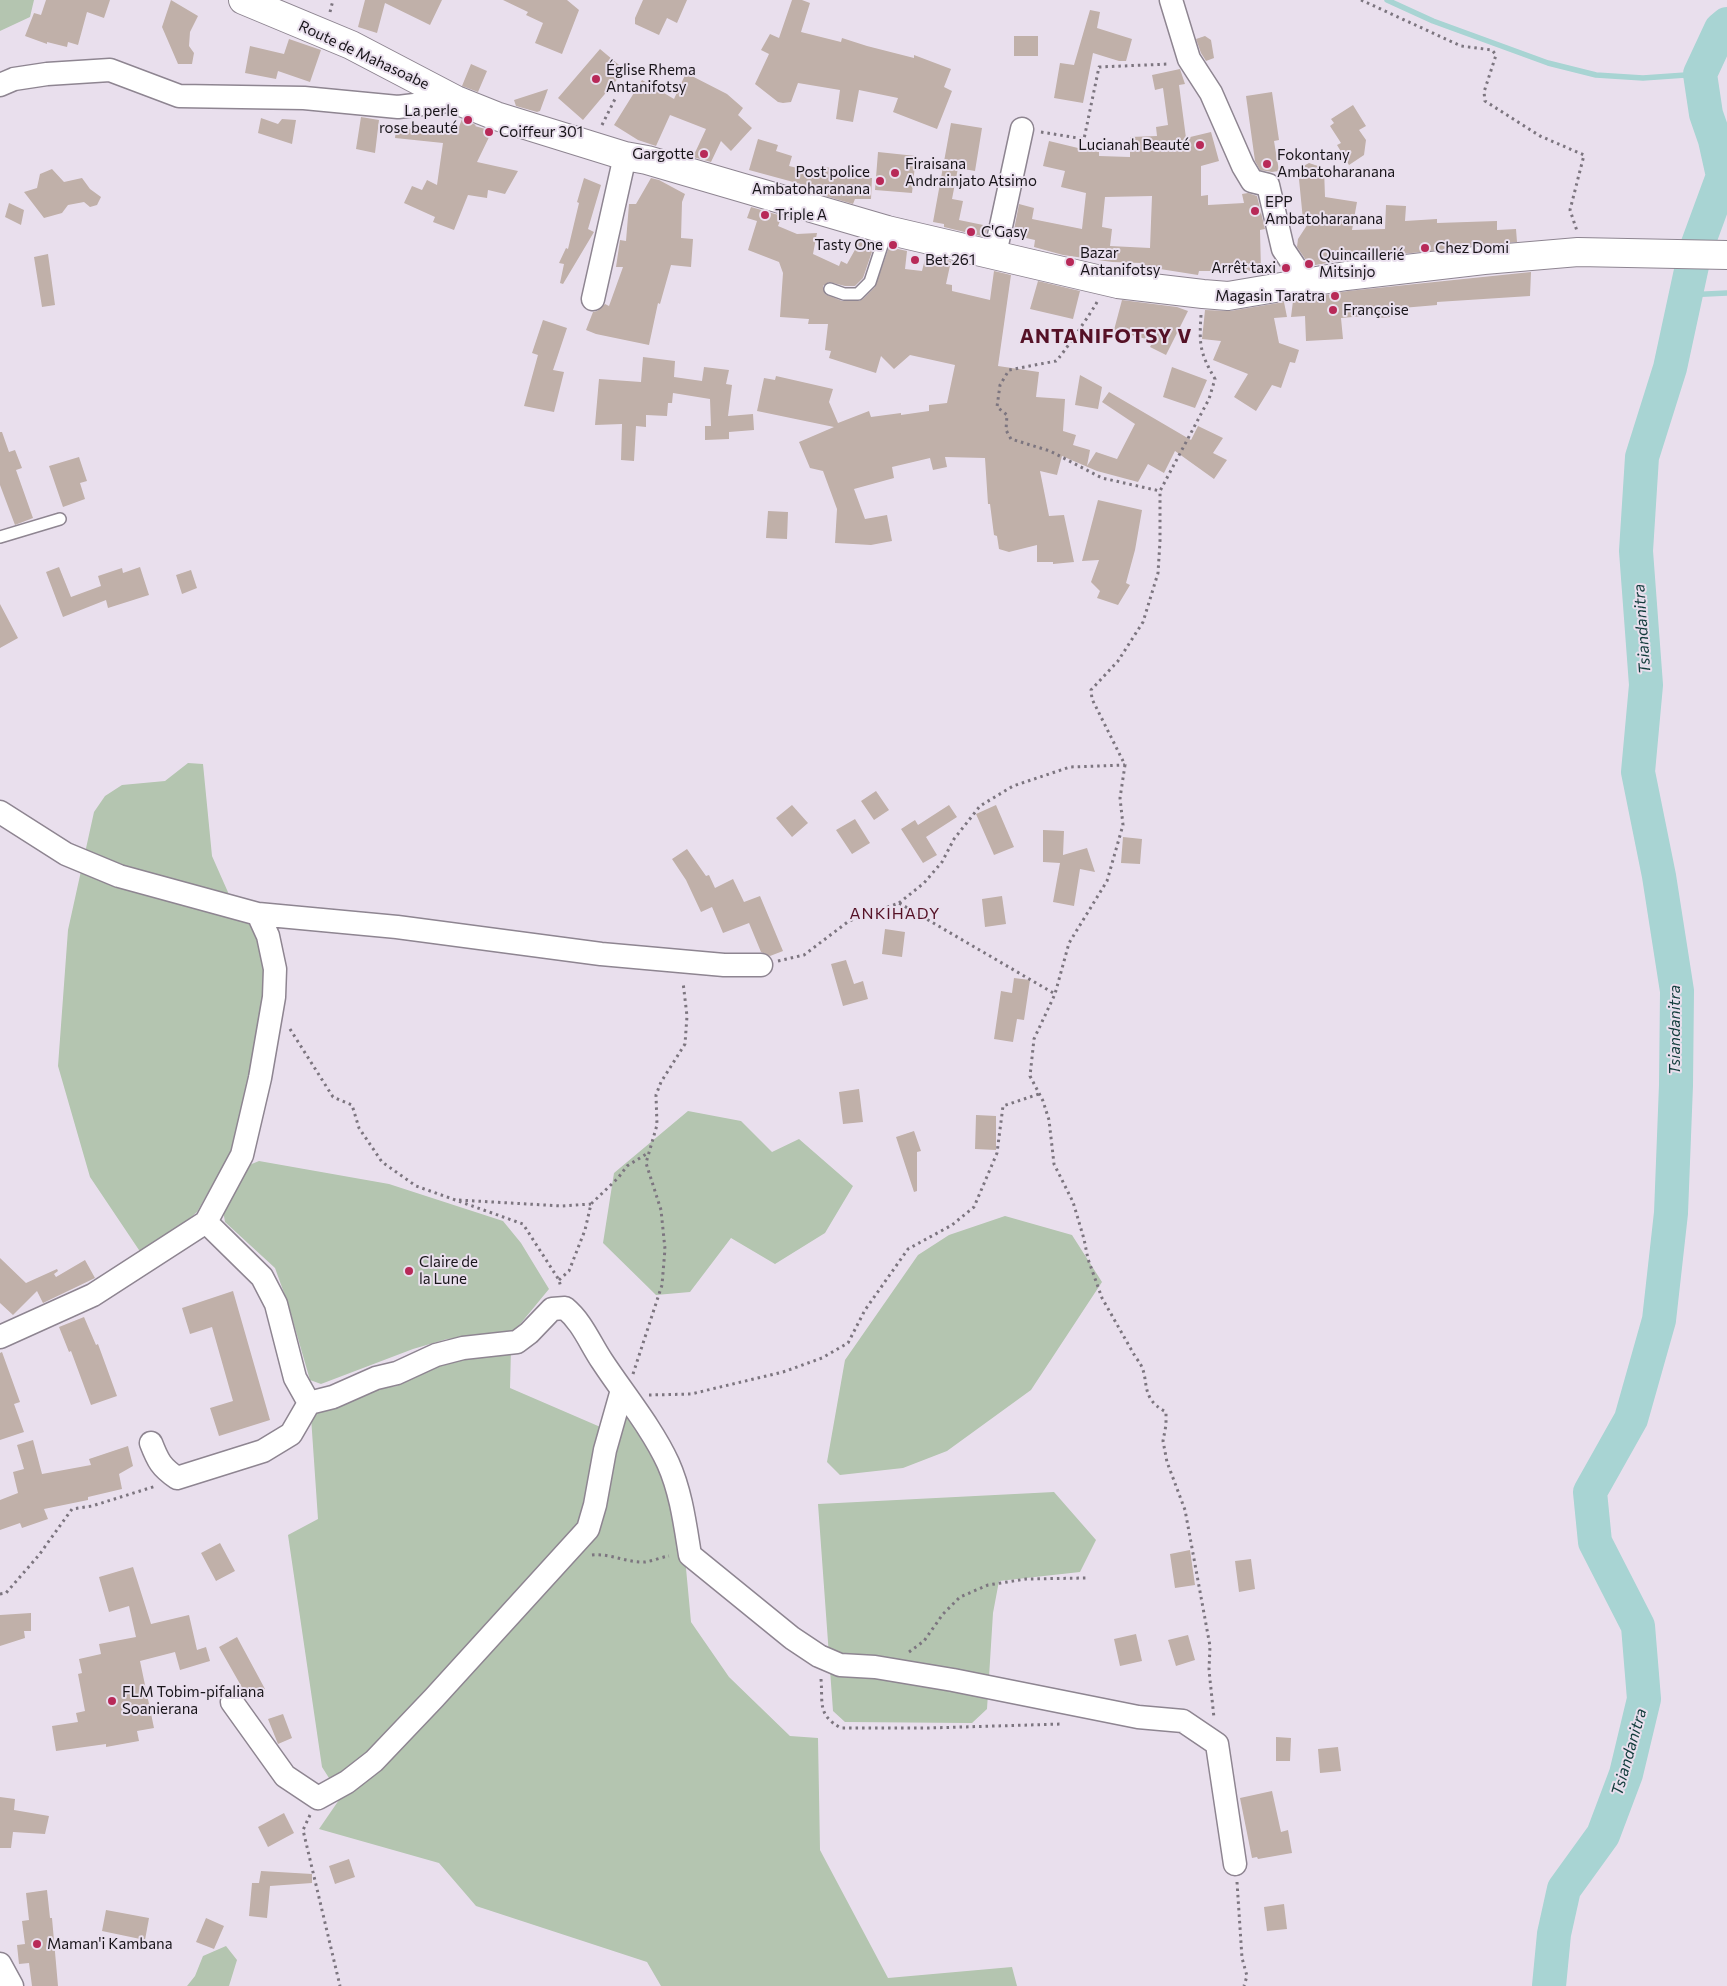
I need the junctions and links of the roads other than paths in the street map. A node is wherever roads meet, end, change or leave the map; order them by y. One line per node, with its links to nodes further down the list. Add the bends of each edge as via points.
1 (244, 0): 4 (street, Route de Mahasoabe, via 351,46)
2 (1176, 17): 10 (street, via 1189,59 1211,93 1243,166 1252,181 1268,185 1283,249)
3 (0, 85): 4 (street, via 14,78 110,70 179,96 304,98 398,107)
4 (456, 100): 6 (street, Route de Mahasoabe, via 496,116)
5 (1022, 128): 8 (street)
6 (626, 156): 7 (street, Route de Mahasoabe); 12 (street)
7 (887, 230): 8 (street, Route de Mahasoabe); 11 (lane, via 870,282 858,294)
8 (995, 254): 10 (street, Route de Mahasoabe, via 1118,284 1203,294 1228,296)
9 (1727, 255): 10 (street, Route de Mahasoabe, via 1578,252)
10 (1305, 282)
11 (830, 289)
12 (593, 299)
13 (60, 519): 14 (lane)
14 (0, 537)
15 (0, 812): 16 (street, via 66,854 119,876)
16 (258, 914): 17 (street, via 397,927 601,954 724,965); 18 (street, via 268,936 275,969 274,997 242,1155)
17 (761, 965)
18 (206, 1222): 19 (street, via 93,1295); 21 (street, via 262,1278 276,1304 295,1378)
19 (0, 1337)
20 (622, 1390): 21 (street, via 576,1317 565,1308 552,1309 517,1342 463,1348 436,1355 397,1373); 23 (street, via 588,1529 374,1761 347,1782 318,1798 285,1776); 24 (street, via 668,1463 683,1510 690,1555 792,1638 840,1665 875,1667 953,1680 1138,1718 1183,1721 1217,1744)
21 (309, 1403): 22 (street, via 291,1434 263,1451 177,1478 158,1462)
22 (151, 1443)
23 (232, 1702)
24 (1235, 1864)
25 (0, 1964): 26 (street)
26 (12, 1986)

